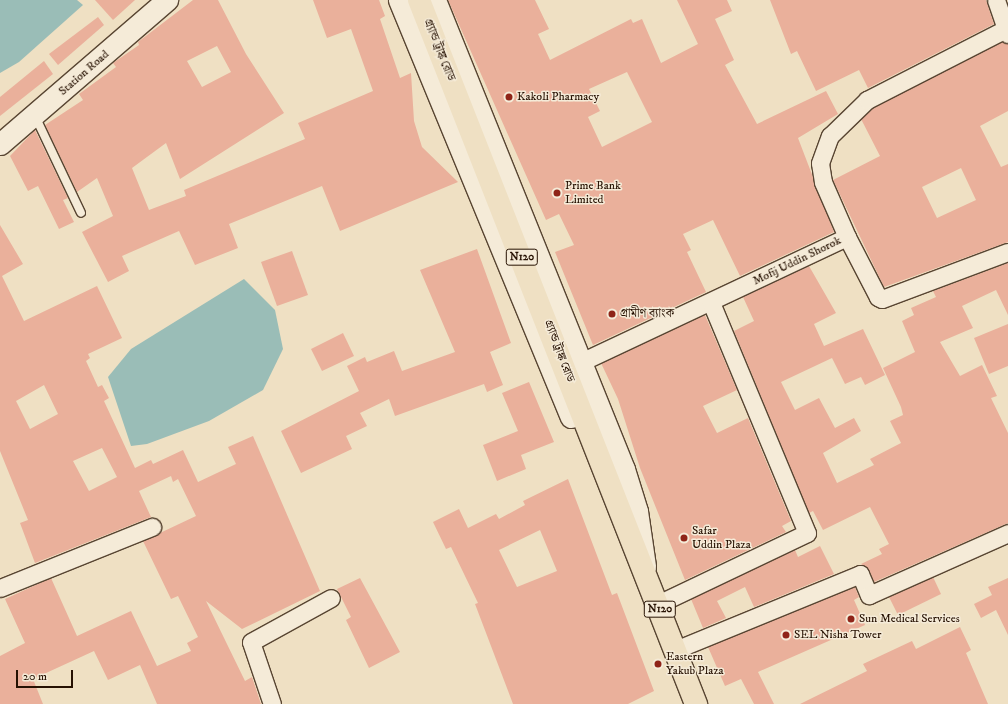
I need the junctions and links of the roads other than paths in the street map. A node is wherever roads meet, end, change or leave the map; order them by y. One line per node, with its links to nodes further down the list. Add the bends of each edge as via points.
1 (167, 0): 7 (street, Station Road)
2 (399, 0): 16 (street, via 613,524)
3 (419, 0): 16 (highway, গ্র্যান্ড ট্রাঙ্ক রোড / N120)
4 (435, 0): 13 (street)
5 (996, 0): 6 (street)
6 (1007, 31): 10 (street, via 867,100 830,136 820,163 823,182)
7 (35, 116): 8 (street, Station Road); 9 (lane)
8 (0, 144)
9 (82, 213)
10 (847, 237): 11 (street, Mofij Uddin Shorok, via 878,297 882,299); 12 (street, Mofij Uddin Shorok)
11 (1008, 252)
12 (711, 302): 13 (street, Mofij Uddin Shorok); 19 (street, via 807,533)
13 (582, 362): 16 (street, via 637,511)
14 (152, 527): 17 (street)
15 (1008, 533): 20 (street, via 869,595 860,574)
16 (646, 572): 19 (highway, গ্র্যান্ড ট্রাঙ্ক রোড / N120)
17 (0, 588)
18 (331, 598): 21 (street, via 251,642)
19 (658, 604): 20 (highway, গ্র্যান্ড ট্রাঙ্ক রোড / N120)
20 (675, 650): 22 (highway, গ্র্যান্ড ট্রাঙ্ক রোড / N120)
21 (272, 704)
22 (696, 704)

